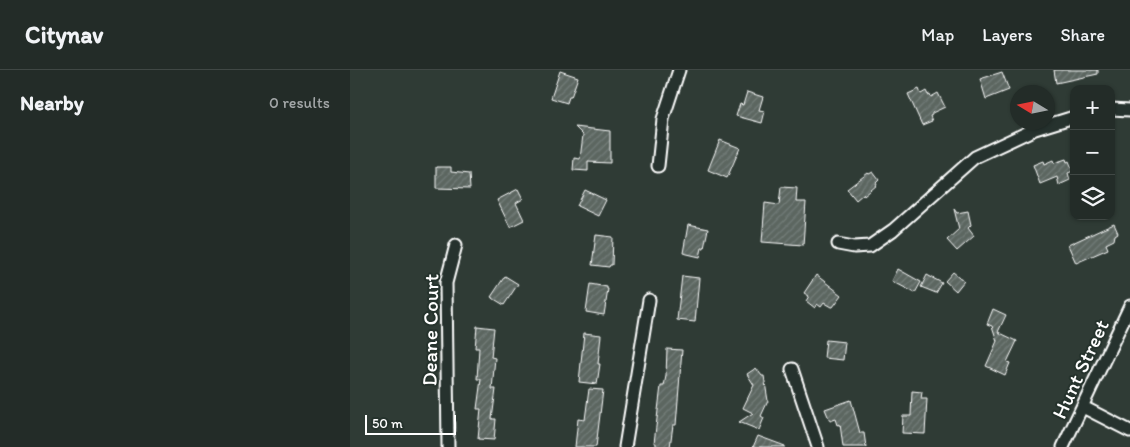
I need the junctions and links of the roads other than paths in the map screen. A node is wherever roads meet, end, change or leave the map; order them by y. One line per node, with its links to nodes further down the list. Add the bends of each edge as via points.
1 (679, 70): 5 (street, via 663,119)
2 (1115, 109): 3 (street)
3 (1130, 110)
4 (1070, 118): 6 (street, via 1035,129 975,157 893,230 870,246)
5 (658, 166)
6 (838, 244)
7 (456, 245): 13 (street, Deane Court, via 446,283)
8 (649, 300): 14 (street)
9 (1130, 306): 11 (street, Hunt Street)
10 (792, 369): 15 (street)
11 (1083, 407): 12 (street); 16 (street, Hunt Street)
12 (1130, 430)
13 (448, 447)
14 (625, 447)
15 (818, 447)
16 (1063, 447)

